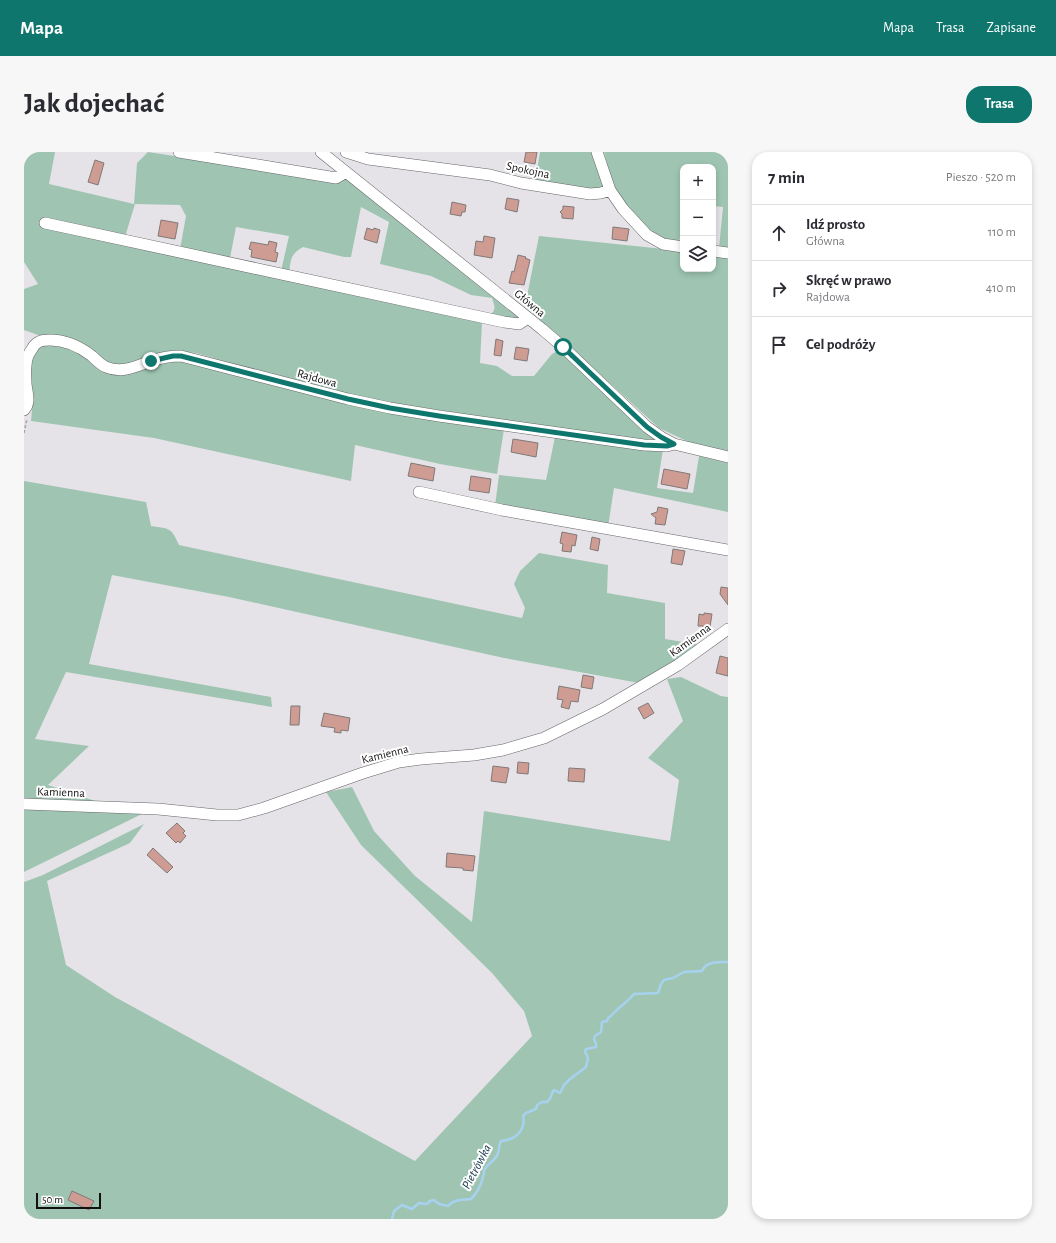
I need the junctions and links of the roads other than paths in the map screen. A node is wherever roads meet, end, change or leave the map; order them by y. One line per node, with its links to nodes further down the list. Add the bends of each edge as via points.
1 (179, 152): 5 (street, via 336,178)
2 (321, 152): 5 (street, Główna)
3 (346, 152): 6 (street, Spokojna, via 368,159 490,175 521,184 590,194)
4 (597, 152): 6 (street)
5 (346, 172): 11 (street, Główna)
6 (610, 190): 8 (street, via 623,209 647,235 663,244)
7 (45, 222): 11 (street, via 504,322 519,324)
8 (680, 247)
9 (716, 251): 10 (street)
10 (728, 253)
11 (528, 318): 13 (street, Główna, via 563,347 647,427)
12 (25, 409): 13 (street, Rajdowa, via 29,400 26,364 31,350 34,344 41,340 54,340 68,342 84,350 105,367 115,370 128,370 151,361 181,356 348,399 411,411 644,445)
13 (674, 444): 14 (street, Główna)
14 (728, 457)
15 (419, 492): 16 (street, via 502,510)
16 (728, 550)
17 (728, 629): 18 (street, Kamienna, via 678,665 603,708 544,738 503,750 399,762 238,815 217,816 158,809)
18 (24, 804)

